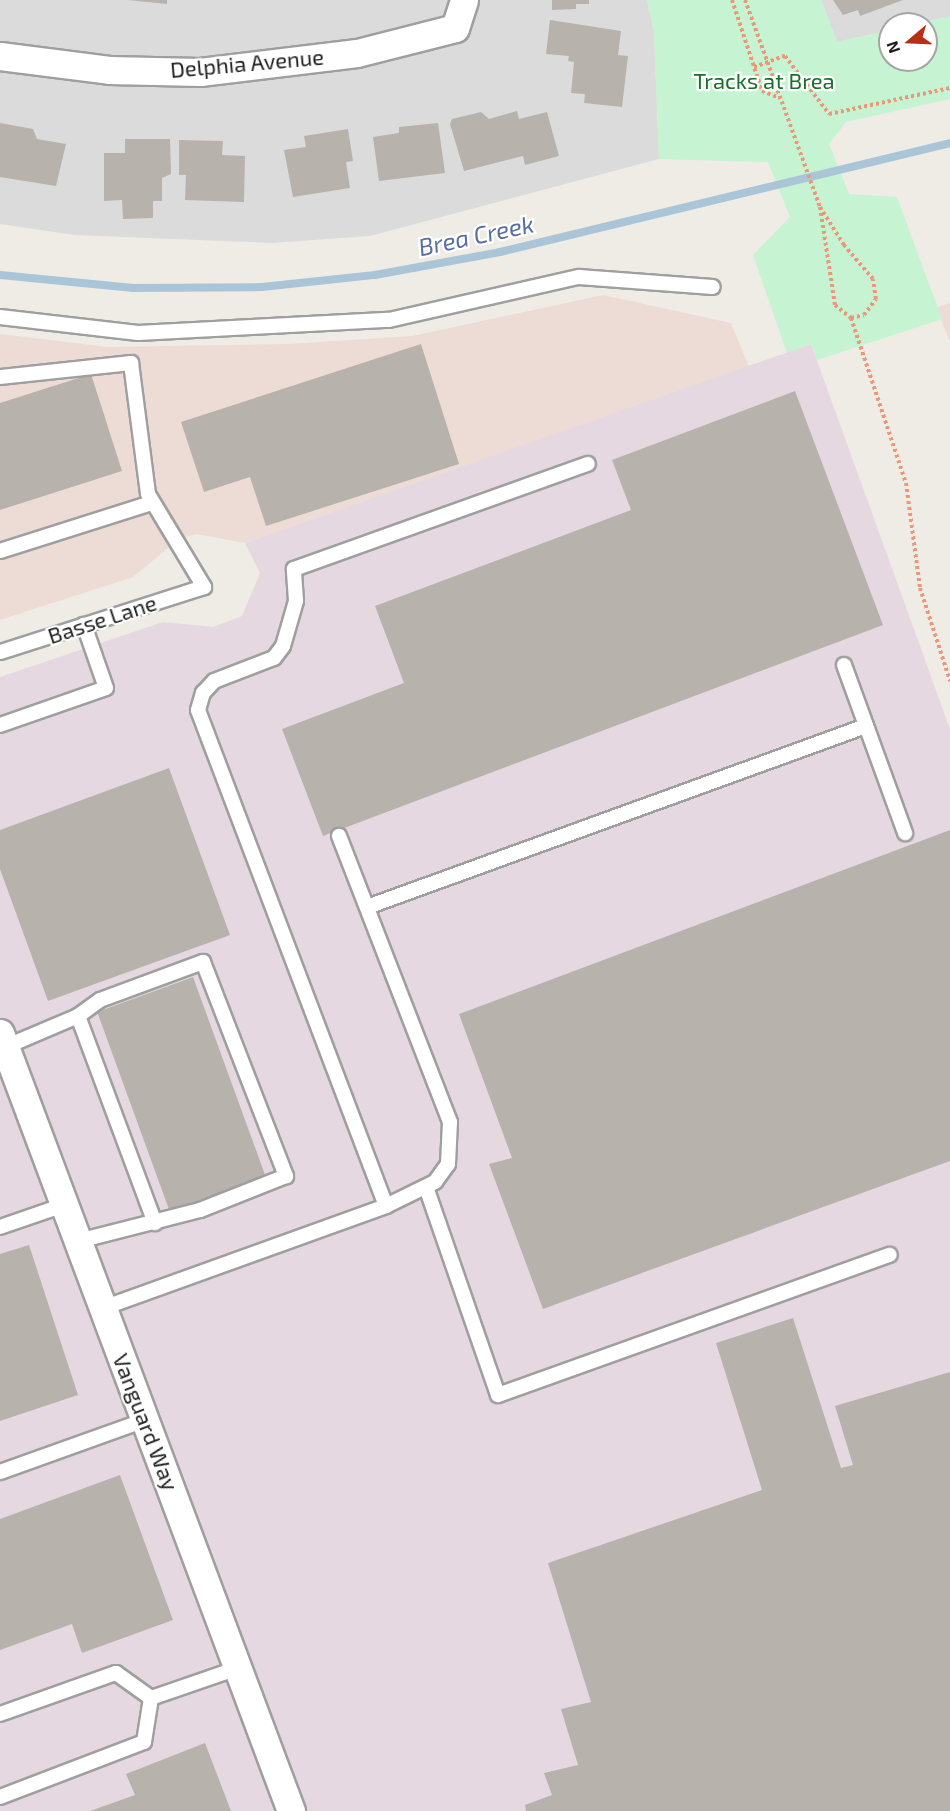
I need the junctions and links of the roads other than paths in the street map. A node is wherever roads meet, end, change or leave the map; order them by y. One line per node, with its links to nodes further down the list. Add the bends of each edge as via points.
1 (464, 0): 2 (street, Delphia Avenue, via 455,28 357,53 200,72 109,70)
2 (0, 56)
3 (713, 287): 4 (lane, via 579,277 389,320 138,333)
4 (0, 317)
5 (0, 377): 7 (lane, via 131,363)
6 (588, 464): 21 (lane, via 294,569 296,601 283,646 274,658 214,681 198,710)
7 (151, 503): 8 (lane); 9 (lane, Basse Lane, via 204,587)
8 (0, 551)
9 (84, 625): 10 (lane, Basse Lane); 12 (lane, via 106,688)
10 (0, 652)
11 (844, 664): 13 (lane)
12 (0, 725)
13 (866, 726): 14 (lane); 16 (lane)
14 (905, 833)
15 (339, 836): 16 (lane)
16 (367, 907): 19 (lane, via 450,1122 448,1164 435,1182)
17 (78, 1016): 18 (lane); 22 (lane); 22 (lane, via 100,1000 203,962 286,1176)
18 (3, 1040): 20 (street, Vanguard Way)
19 (426, 1187): 21 (lane); 25 (lane, via 498,1395)
20 (64, 1205): 23 (lane); 24 (street, Vanguard Way)
21 (387, 1206): 26 (lane)
22 (155, 1224): 24 (lane)
23 (0, 1227)
24 (78, 1241): 26 (street, Vanguard Way)
25 (890, 1256)
26 (103, 1308): 27 (street, Vanguard Way)
27 (145, 1420): 28 (lane); 29 (street, Vanguard Way)
28 (0, 1472)
29 (238, 1668): 30 (lane); 33 (street, Vanguard Way)
30 (152, 1698): 31 (lane, via 116,1673); 32 (lane, via 144,1742)
31 (0, 1714)
32 (0, 1797)
33 (291, 1811)

